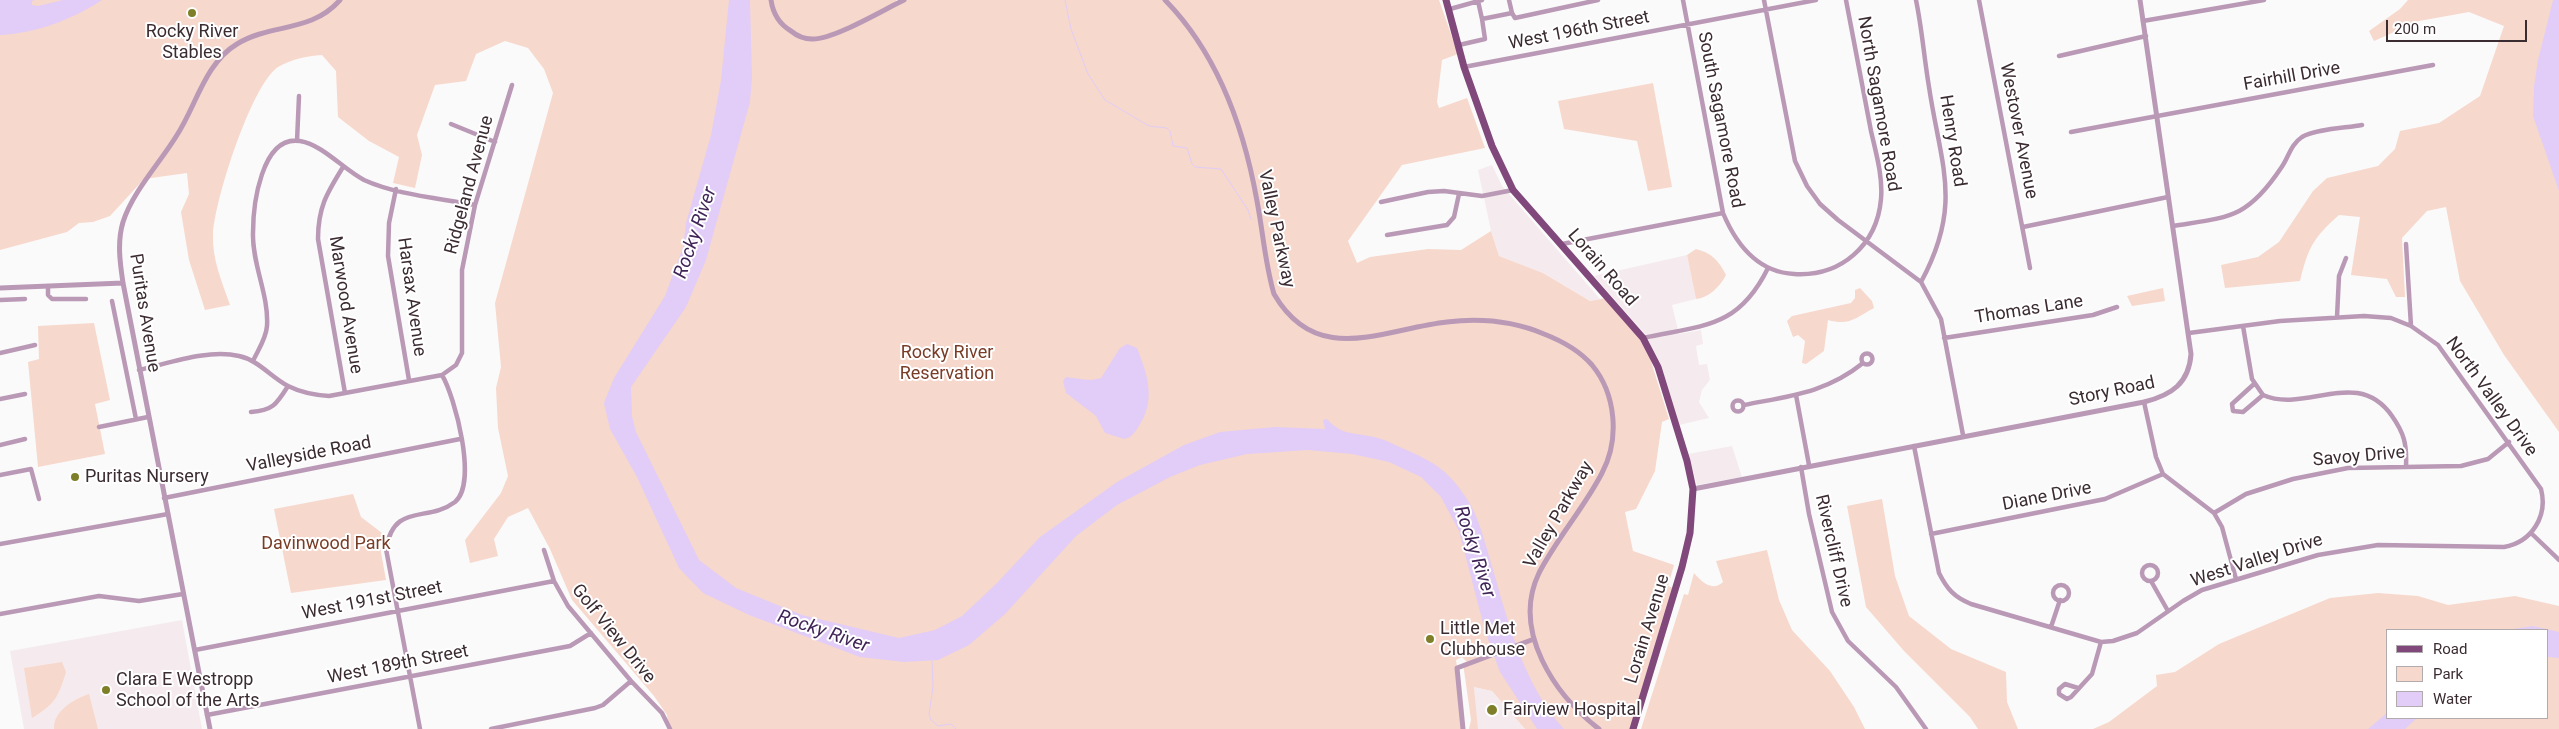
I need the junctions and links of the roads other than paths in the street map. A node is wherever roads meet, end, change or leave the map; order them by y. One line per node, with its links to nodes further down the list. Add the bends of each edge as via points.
1 (340, 0): 54 (street, Puritas Avenue, via 321,18 252,37 236,44 224,56 200,89 180,130 126,214 120,242)
2 (771, 0): 3 (street, via 776,18 782,25 801,38 813,39 827,37)
3 (904, 0)
4 (1165, 0): 120 (street, Valley Parkway, via 1199,41 1220,78 1248,164 1274,294 1294,319 1306,328 1337,339 1361,339 1448,322 1481,320 1517,324 1566,343 1602,378 1614,420 1608,454 1603,472 1538,576 1532,604)
5 (1446, 0): 17 (main road, Lorain Road)
6 (1510, 0): 19 (street)
7 (1598, 0): 19 (street, via 1515,18)
8 (1683, 0): 22 (street, South Sagamore Road)
9 (1764, 0): 18 (street)
10 (1816, 0): 18 (street, West 196th Street)
11 (1846, 0): 47 (street, North Sagamore Road, via 1881,180 1880,212)
12 (1916, 0): 53 (street, Henry Road, via 1946,177 1947,200 1939,241)
13 (1979, 0): 45 (street, Westover Avenue)
14 (2140, 0): 21 (street, Story Road)
15 (2264, 0): 21 (street)
16 (1480, 1): 17 (street); 20 (street)
17 (1450, 9): 24 (main road, Lorain Road)
18 (1766, 10): 22 (street, West 196th Street); 47 (street, via 1795,161 1820,204)
19 (1512, 12): 20 (street)
20 (1482, 19): 24 (street, via 1485,38)
21 (2143, 21): 23 (street, Story Road)
22 (1687, 24): 27 (street, West 196th Street); 43 (street, South Sagamore Road)
23 (2146, 36): 25 (street); 30 (street, Story Road)
24 (1459, 45): 27 (main road, Lorain Road)
25 (2059, 56)
26 (2433, 66): 30 (street, Fairhill Drive)
27 (1464, 67): 38 (main road, Lorain Road, via 1497,159)
28 (512, 84): 35 (street, Ridgeland Avenue)
29 (299, 96): 34 (street)
30 (2157, 116): 33 (street, Fairhill Drive); 40 (street, Story Road)
31 (451, 124): 35 (street)
32 (2362, 125): 44 (street, via 2305,136 2296,141 2273,180 2253,203 2237,213)
33 (2072, 132)
34 (297, 141): 36 (street, via 312,144); 70 (street, via 285,143 269,157 256,200 253,233 267,326)
35 (495, 142): 42 (street, Ridgeland Avenue)
36 (343, 167): 37 (street, via 364,180); 77 (street, Marwood Avenue, via 324,197 319,214 318,239)
37 (396, 190): 42 (street); 74 (street, Harsax Avenue, via 389,223 388,256)
38 (1513, 190): 39 (street, via 1482,196); 48 (main road, Lorain Road)
39 (1459, 194): 41 (street, via 1428,192); 46 (street, via 1454,217 1447,225)
40 (2168, 197): 44 (street, Story Road); 45 (street)
41 (1381, 202)
42 (475, 205): 73 (street, Ridgeland Avenue, via 462,270 462,353 456,365)
43 (1723, 213): 48 (street); 51 (street, South Sagamore Road, via 1738,243)
44 (2173, 226): 65 (street, Story Road)
45 (2022, 227): 52 (street, Westover Avenue)
46 (1387, 235)
47 (1868, 241): 51 (street, South Sagamore Road, via 1842,264 1827,270 1792,274); 53 (street)
48 (1562, 244): 66 (main road, Lorain Road)
49 (2406, 244): 64 (street)
50 (2346, 258): 62 (street, via 2339,276)
51 (1768, 268): 66 (street, via 1758,288 1733,314 1719,321)
52 (2030, 268)
53 (1921, 282): 67 (street, via 1941,319)
54 (123, 283): 55 (street); 72 (street, Puritas Avenue)
55 (48, 286): 56 (street); 58 (street, via 48,295 52,299)
56 (0, 288)
57 (25, 299): 59 (street)
58 (86, 299)
59 (0, 300)
60 (112, 301): 86 (street)
61 (2117, 307): 67 (street, Thomas Lane, via 2093,315)
62 (2337, 317): 63 (street, North Valley Drive); 64 (street, North Valley Drive, via 2378,316)
63 (2243, 326): 65 (street, North Valley Drive); 75 (street)
64 (2411, 326): 91 (street, North Valley Drive, via 2438,345)
65 (2189, 333): 82 (street, Story Road, via 2191,354 2186,376 2169,393)
66 (1643, 338): 99 (main road, Lorain Road, via 1662,376)
67 (1944, 338): 88 (street)
68 (35, 345): 69 (street)
69 (0, 353)
70 (253, 362): 72 (street, via 240,356 219,354); 76 (street)
71 (1863, 363): 79 (street, via 1832,384)
72 (139, 370): 85 (street, Puritas Avenue)
73 (442, 374): 74 (street); 90 (street, via 450,388)
74 (409, 380): 77 (street)
75 (2254, 384): 80 (street); 80 (street, via 2234,400 2234,411 2243,412)
76 (288, 386): 77 (street, via 310,395); 84 (street, via 274,406)
77 (345, 393)
78 (25, 394): 81 (street)
79 (1796, 395): 83 (street); 94 (street)
80 (2263, 395): 95 (street, via 2286,400 2345,392 2370,396 2386,408 2401,429 2407,446)
81 (0, 399)
82 (2144, 402): 88 (street, Story Road); 97 (street)
83 (1744, 405)
84 (251, 412)
85 (148, 417): 86 (street); 101 (street, Puritas Avenue)
86 (136, 419): 87 (street)
87 (98, 427)
88 (1964, 435): 93 (street, Story Road)
89 (25, 439): 92 (street)
90 (460, 439): 101 (street, Valleyside Road); 115 (street, via 466,473 463,489 456,501 405,518 394,525 388,537 386,549)
91 (2509, 442): 95 (street, Savoy Drive, via 2478,463); 104 (street, North Valley Drive, via 2541,489 2543,497 2540,520)
92 (0, 445)
93 (1914, 446): 94 (street, Story Road); 105 (street, West Valley Drive)
94 (1808, 465): 96 (street, Story Road)
95 (2406, 466): 102 (street, Savoy Drive, via 2348,468 2293,479 2246,494)
96 (1801, 467): 99 (street, Story Road); 134 (street, Rivercliff Drive, via 1832,612 1848,641 1896,687)
97 (2163, 474): 102 (street); 105 (street, Diane Drive, via 2105,499)
98 (0, 475): 100 (street, via 31,469)
99 (1693, 489): 109 (main road, Lorain Road, via 1690,533)
100 (38, 498)
101 (164, 498): 103 (street, Puritas Avenue)
102 (2214, 513): 110 (street, via 2222,527)
103 (168, 514): 106 (street); 113 (street, Puritas Avenue)
104 (2531, 533): 108 (street); 110 (street, West Valley Drive, via 2514,545 2504,547 2360,547 2318,554)
105 (1931, 534): 118 (street, West Valley Drive, via 1939,573 1946,588 1958,598)
106 (0, 544)
107 (544, 550): 111 (street, Golf View Drive)
108 (2559, 560)
109 (1682, 567): 133 (main road, Lorain Avenue)
110 (2236, 579): 116 (street, West Valley Drive, via 2202,590)
111 (554, 581): 115 (street, West 191st Street); 119 (street, Golf View Drive, via 568,606)
112 (2151, 581): 116 (street)
113 (183, 594): 117 (street, via 139,600 100,596); 122 (street, Puritas Avenue)
114 (2060, 600): 118 (street)
115 (398, 610): 122 (street, West 191st Street); 123 (street)
116 (2168, 610): 121 (street, West Valley Drive, via 2137,633)
117 (0, 614)
118 (2051, 628): 121 (street, West Valley Drive)
119 (591, 633): 123 (street, West 189th Street, via 570,646); 124 (street, Golf View Drive)
120 (1534, 639): 131 (street, via 1457,668); 132 (street, Valley Parkway, via 1562,692)
121 (2101, 642): 125 (street, via 2096,666)
122 (195, 650): 126 (street, Puritas Avenue)
123 (410, 676): 126 (street, West 189th Street); 128 (street)
124 (632, 682): 129 (street, via 595,708); 130 (street, Golf View Drive, via 662,713)
125 (2078, 688)
126 (207, 715): 127 (street, Puritas Avenue)
127 (210, 729)
128 (420, 729)
129 (491, 729)
130 (670, 729)
131 (1463, 729)
132 (1599, 729)
133 (1633, 729)
134 (1926, 729)

